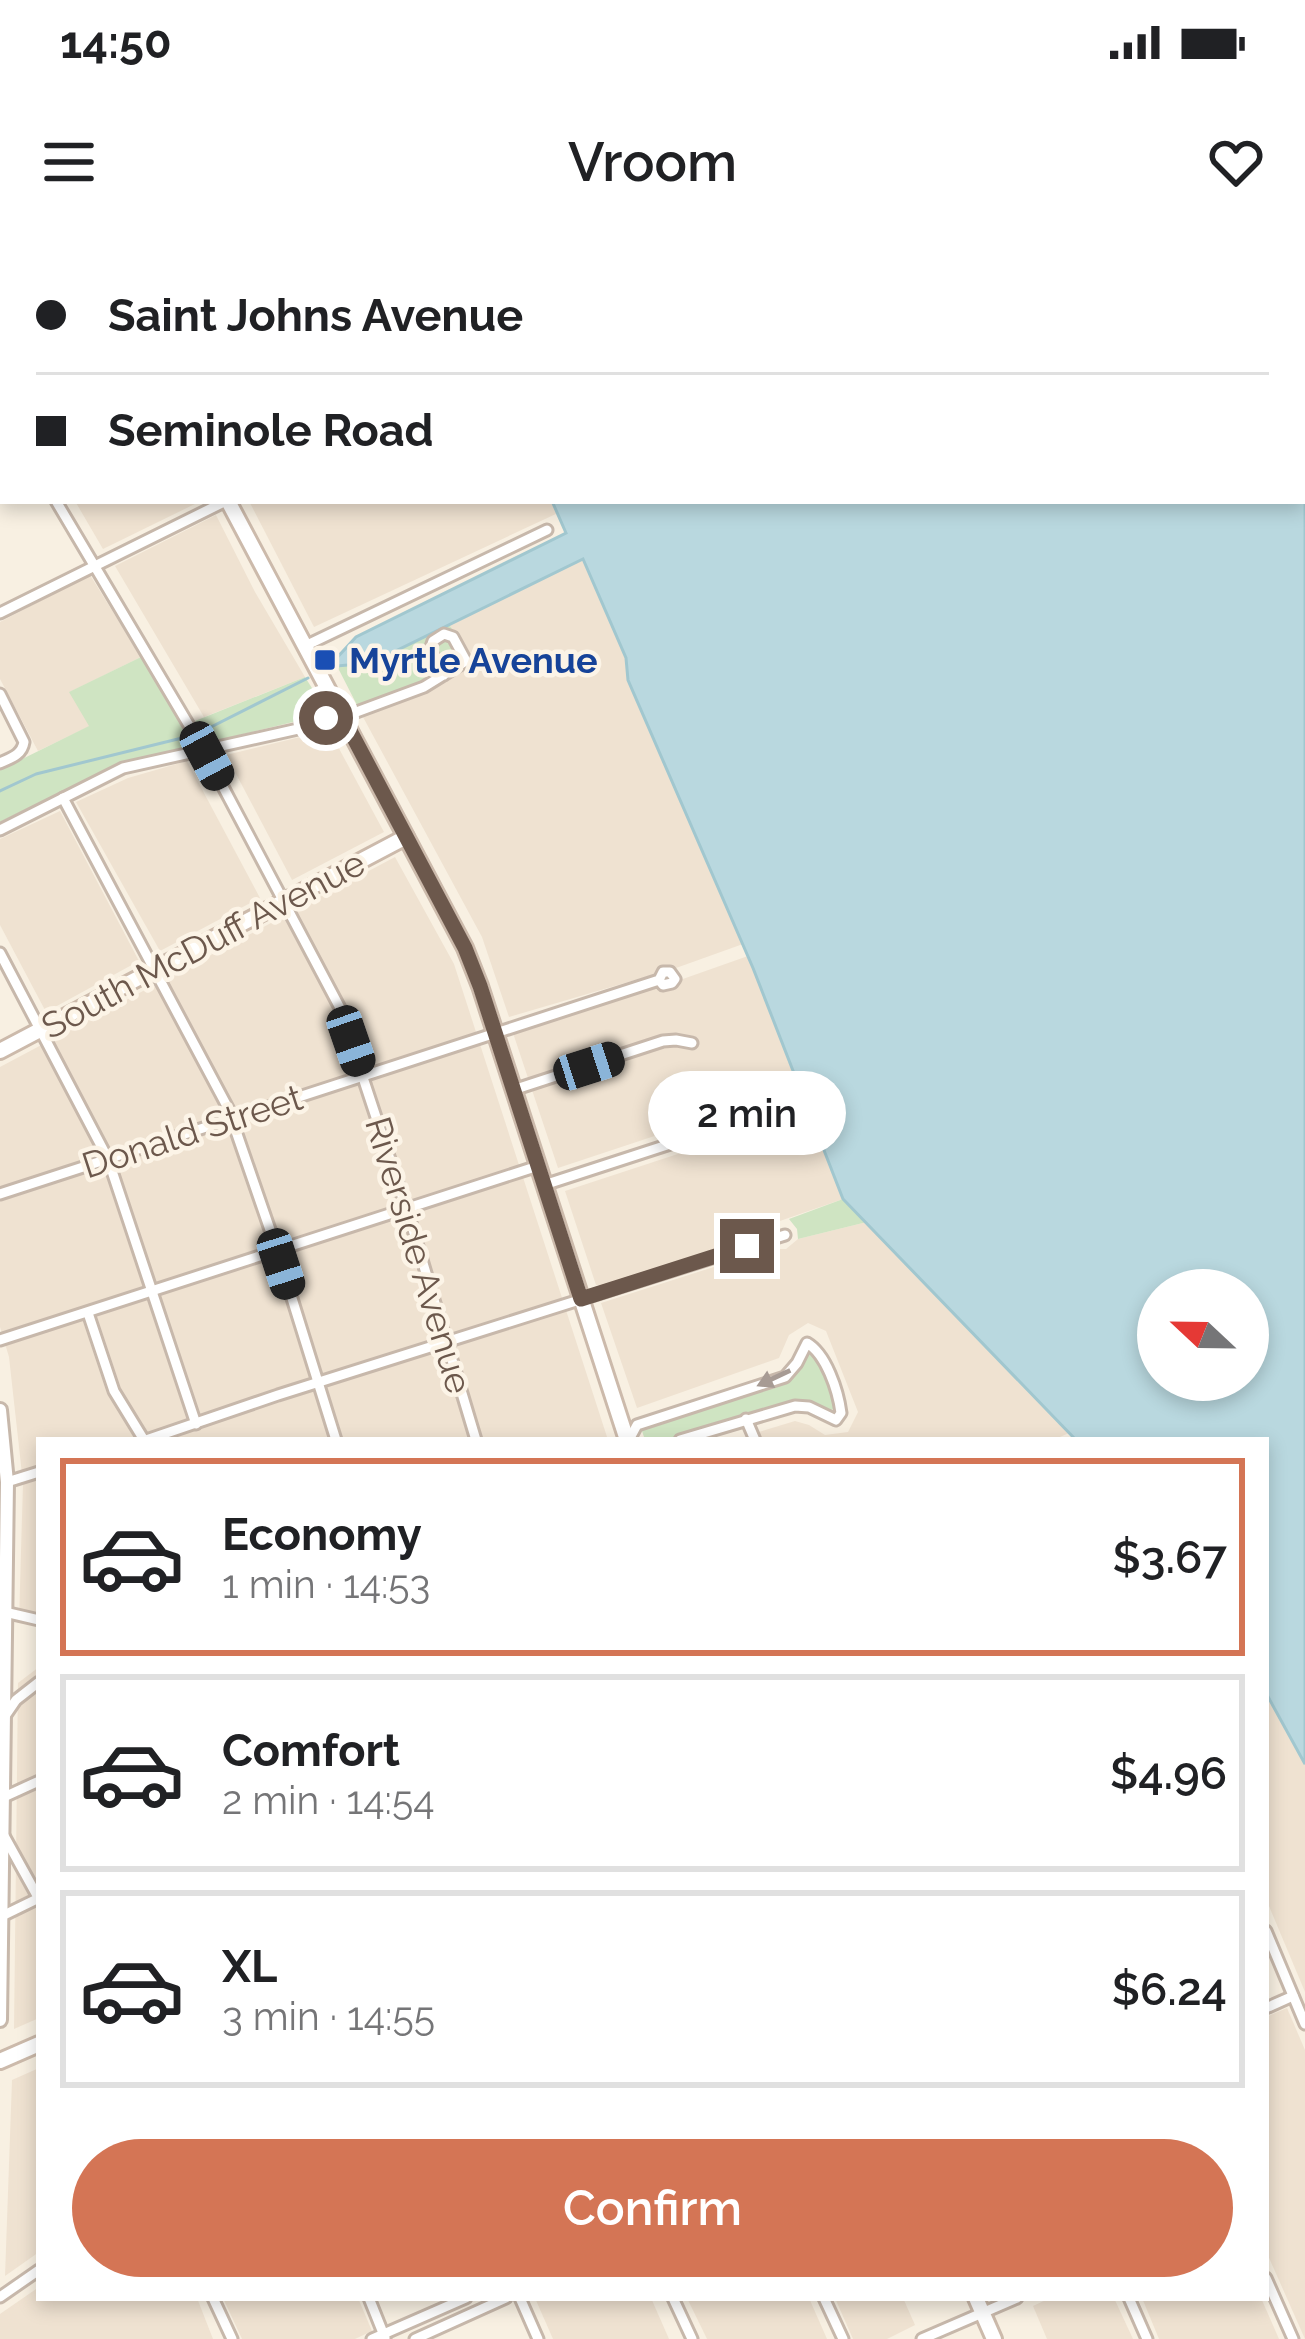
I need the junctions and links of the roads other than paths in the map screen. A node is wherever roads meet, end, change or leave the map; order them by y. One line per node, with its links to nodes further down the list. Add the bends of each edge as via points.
1 (58, 504): 5 (street, Riverside Avenue)
2 (221, 504): 5 (street)
3 (229, 504): 7 (main road)
4 (547, 530): 7 (street)
5 (94, 566): 6 (street); 11 (street, Riverside Avenue)
6 (0, 613)
7 (305, 646): 10 (main road)
8 (444, 675): 8 (street, via 466,662 444,634 430,650); 10 (street)
9 (0, 694): 12 (street, via 23,748)
10 (341, 714): 11 (street); 15 (main road)
11 (203, 749): 13 (street, via 123,768); 16 (street, Riverside Avenue)
12 (0, 763)
13 (63, 798): 14 (street); 18 (street)
14 (0, 830)
15 (406, 837): 16 (main road, South McDuff Avenue); 21 (main road, via 465,948)
16 (284, 901): 18 (main road, South McDuff Avenue); 24 (street, Riverside Avenue, via 334,995)
17 (0, 953): 20 (street)
18 (155, 969): 20 (main road, South McDuff Avenue); 26 (street)
19 (658, 980): 21 (street, Donald Street)
20 (40, 1029): 23 (main road, South McDuff Avenue); 28 (street)
21 (494, 1033): 24 (street, Donald Street); 25 (main road)
22 (692, 1043): 25 (street, via 663,1041)
23 (0, 1051)
24 (363, 1075): 26 (street, Donald Street); 32 (street, Riverside Avenue)
25 (513, 1090): 29 (main road)
26 (233, 1119): 28 (street, Donald Street); 34 (street)
27 (744, 1120): 30 (street)
28 (108, 1159): 31 (street, Donald Street); 35 (street)
29 (538, 1166): 30 (main road); 32 (street)
30 (544, 1185): 36 (main road)
31 (0, 1194)
32 (406, 1208): 34 (street); 39 (street, Riverside Avenue)
33 (785, 1235): 36 (street)
34 (277, 1250): 35 (street); 40 (street)
35 (152, 1291): 37 (street); 43 (street)
36 (581, 1299): 39 (street); 48 (main road)
37 (88, 1313): 38 (street); 44 (street, via 114,1391)
38 (0, 1340)
39 (448, 1342): 40 (street); 47 (street, Riverside Avenue)
40 (320, 1383): 43 (street); 46 (street)
41 (0, 1410): 53 (street)
42 (746, 1419): 49 (street, one-way to 49, via 795,1406 836,1420 839,1398 816,1347 807,1343 785,1377 637,1425); 50 (street); 51 (street)
43 (196, 1424): 45 (street)
44 (143, 1437)
45 (155, 1437)
46 (335, 1437)
47 (475, 1437)
48 (627, 1437)
49 (630, 1437)
50 (689, 1437)
51 (754, 1437)
52 (36, 1473): 53 (street)
53 (7, 1482): 54 (street)
54 (3, 1612): 55 (street); 57 (street)
55 (36, 1619)
56 (36, 1684): 57 (street)
57 (2, 1717): 59 (street)
58 (36, 1782): 59 (street)
59 (4, 1796): 60 (street)
60 (3, 1834): 61 (street); 63 (street)
61 (36, 1893)
62 (36, 1900): 63 (street)
63 (1, 1917): 67 (street)
64 (1269, 1937): 65 (street)
65 (1293, 1996): 66 (street); 68 (street)
66 (1269, 2007)
67 (0, 2020)
68 (1305, 2024)
69 (36, 2045): 70 (main road)
70 (0, 2061)
71 (36, 2272): 73 (street)
72 (1269, 2285): 92 (street)
73 (0, 2297)
74 (215, 2301): 84 (street)
75 (370, 2301): 83 (street)
76 (459, 2301): 83 (street)
77 (499, 2301): 85 (street)
78 (521, 2301): 86 (street)
79 (674, 2301): 87 (street)
80 (825, 2301): 88 (street)
81 (1131, 2301): 91 (street)
82 (979, 2306): 89 (street); 90 (main road)
83 (380, 2337)
84 (232, 2339)
85 (415, 2339)
86 (538, 2339)
87 (692, 2339)
88 (843, 2339)
89 (922, 2339)
90 (994, 2339)
91 (1148, 2339)
92 (1293, 2339)

